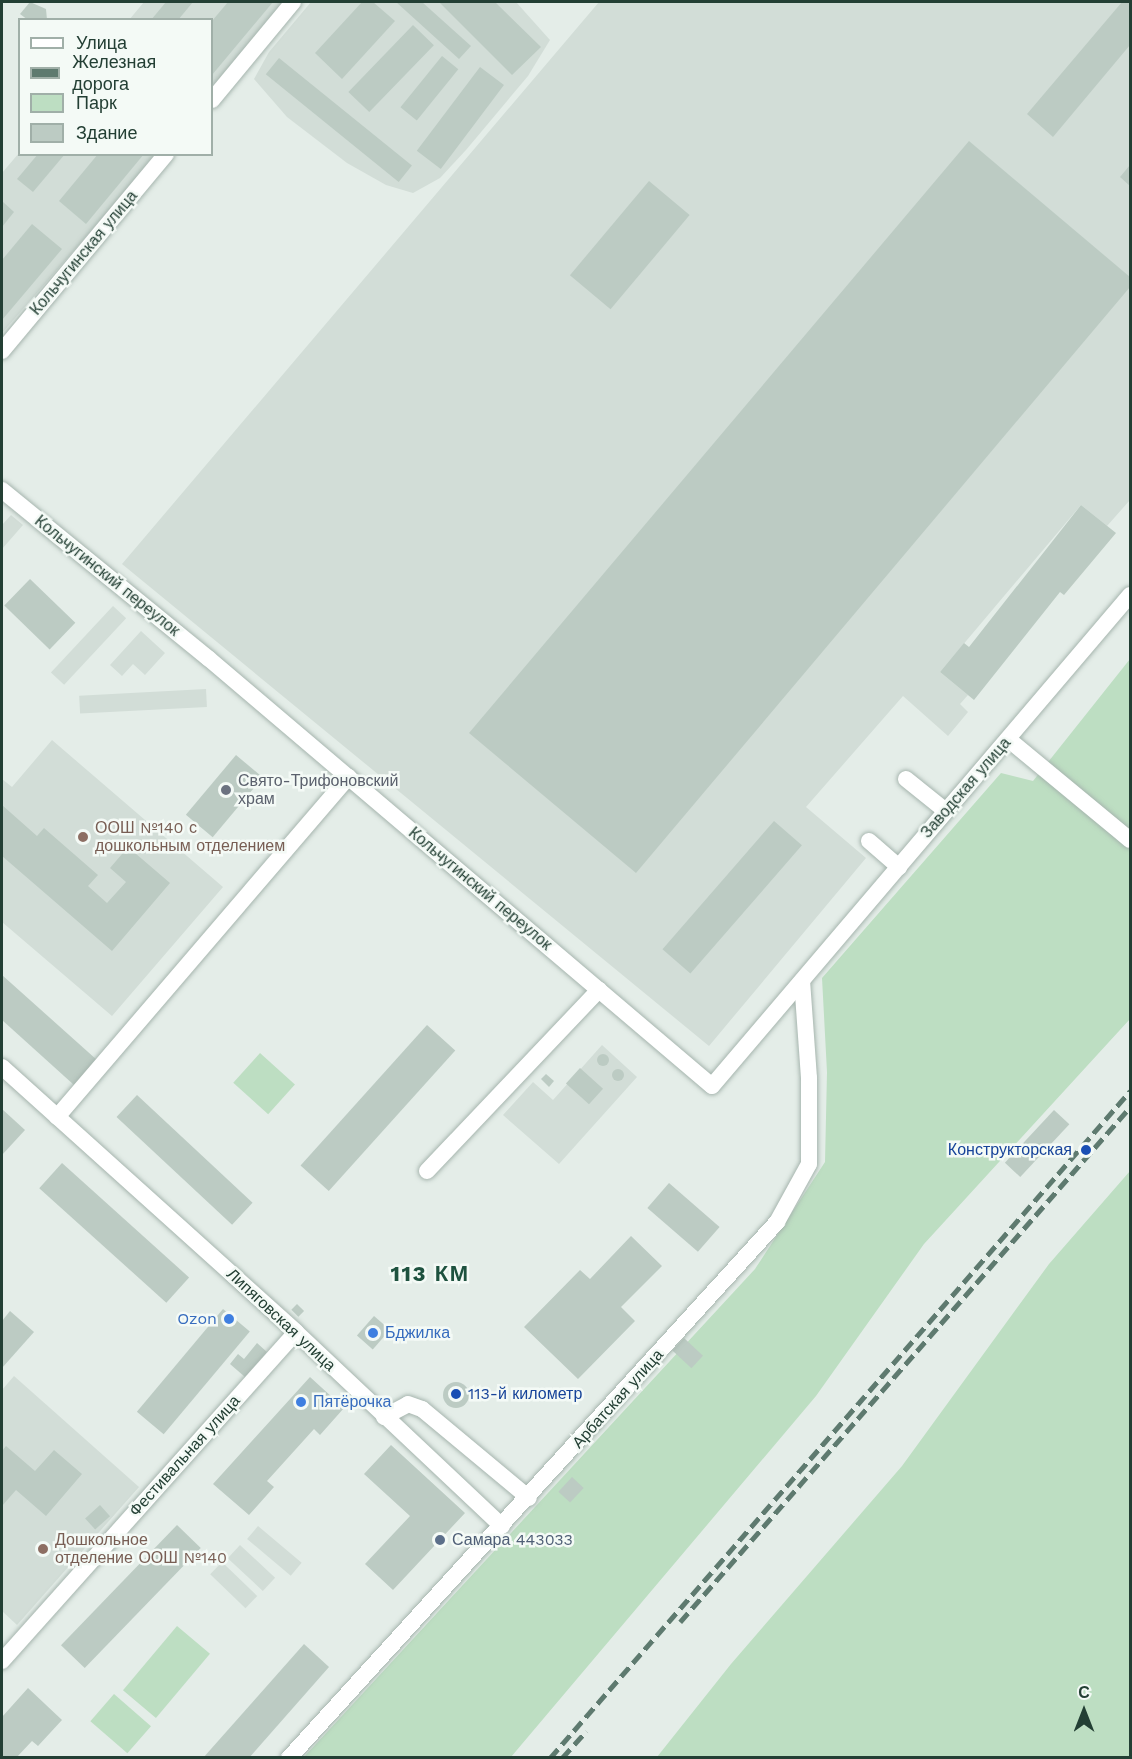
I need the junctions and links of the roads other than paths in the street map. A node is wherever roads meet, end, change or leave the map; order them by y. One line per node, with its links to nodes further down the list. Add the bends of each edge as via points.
1 (293, 2): 2 (street)
2 (213, 99)
3 (164, 156): 4 (street, Кольчугинская улица)
4 (2, 351)
5 (2, 490): 8 (street, Кольчугинский переулок)
6 (1131, 595): 7 (street, Заводская улица)
7 (1008, 739): 10 (street, Заводская улица); 11 (street)
8 (348, 777): 15 (street, Кольчугинский переулок); 17 (street)
9 (906, 779): 10 (street)
10 (946, 811): 13 (street, Заводская улица)
11 (1131, 840)
12 (869, 841): 13 (street)
13 (899, 867): 14 (street, Заводская улица)
14 (802, 981): 15 (street, Кольчугинский переулок, via 712,1086); 21 (street, Арбатская улица, via 809,1078 809,1164 777,1222)
15 (599, 990): 18 (street)
16 (2, 1067): 17 (street, Липяговская улица)
17 (57, 1117): 19 (street, Липяговская улица)
18 (427, 1170)
19 (296, 1332): 20 (street, Липяговская улица); 23 (street, Фестивальная улица)
20 (384, 1417): 21 (street, via 408,1404 422,1409); 22 (street, Липяговская улица)
21 (529, 1498): 22 (street, Арбатская улица)
22 (502, 1526): 24 (street, Арбатская улица)
23 (2, 1661)
24 (289, 1758)

